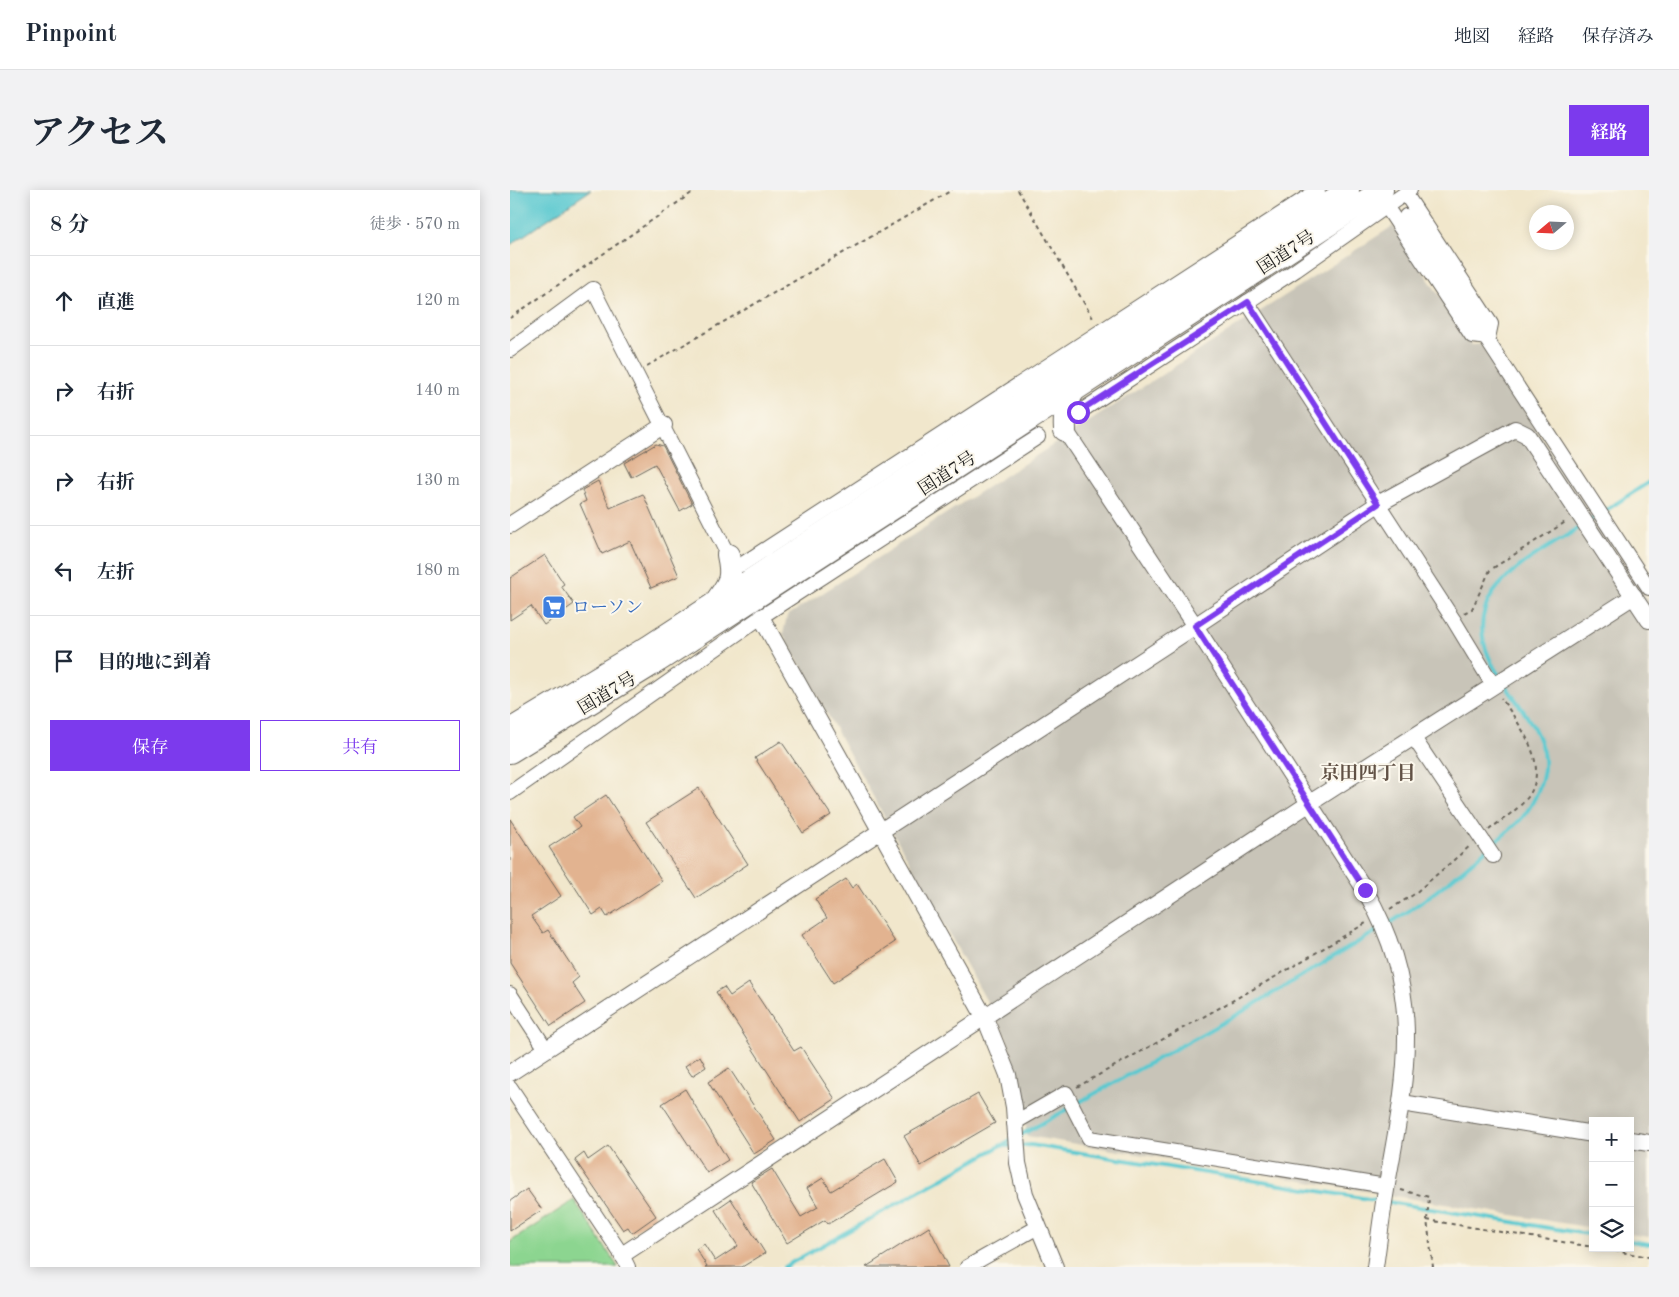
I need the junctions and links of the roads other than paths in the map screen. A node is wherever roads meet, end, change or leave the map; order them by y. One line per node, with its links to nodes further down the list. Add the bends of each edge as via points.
1 (1318, 190): 15 (street)
2 (1348, 190): 16 (highway, 国道7号)
3 (1407, 192): 4 (street); 7 (street, via 1491,324)
4 (1384, 198): 6 (street); 7 (street, via 1472,336); 9 (highway, 国道7号)
5 (1406, 216): 7 (street)
6 (1248, 302): 10 (street); 13 (street)
7 (1488, 338): 17 (street)
8 (510, 350): 11 (street, via 593,290)
9 (1074, 390): 10 (highway, via 1065,409); 12 (highway, 国道7号)
10 (1071, 421): 12 (highway, via 1043,418); 22 (street)
11 (664, 425): 14 (street); 15 (street)
12 (1032, 429): 20 (street); 26 (highway, 国道7号)
13 (1378, 504): 18 (street, via 1515,429 1527,435); 22 (street); 23 (street)
14 (510, 526)
15 (735, 560): 16 (highway, via 754,568); 19 (highway, via 729,584)
16 (768, 568): 19 (highway, 国道7号)
17 (1649, 588)
18 (1634, 596): 21 (street); 23 (street)
19 (717, 601): 24 (highway, 国道7号, via 648,647)
20 (761, 617): 27 (street); 29 (street)
21 (1649, 620)
22 (1195, 626): 28 (street); 29 (street)
23 (1493, 686): 25 (street)
24 (510, 730)
25 (1414, 738): 28 (street); 30 (street)
26 (510, 752)
27 (510, 793)
28 (1310, 803): 32 (street); 36 (street, via 1380,915 1400,976 1408,1044)
29 (880, 831): 32 (street); 33 (street)
30 (1493, 856)
31 (510, 994): 33 (street)
32 (985, 1018): 37 (street, via 1008,1075); 43 (street)
33 (546, 1049): 34 (street)
34 (510, 1073)
35 (510, 1087): 43 (street)
36 (1402, 1103): 38 (street); 41 (street)
37 (1014, 1127): 41 (street, via 1066,1093 1089,1138); 42 (street, via 1025,1194)
38 (1589, 1133)
39 (1634, 1141): 40 (street)
40 (1649, 1143)
41 (1385, 1196): 46 (street)
42 (1038, 1227): 44 (street); 45 (street)
43 (625, 1261)
44 (967, 1267)
45 (1055, 1267)
46 (1375, 1267)

